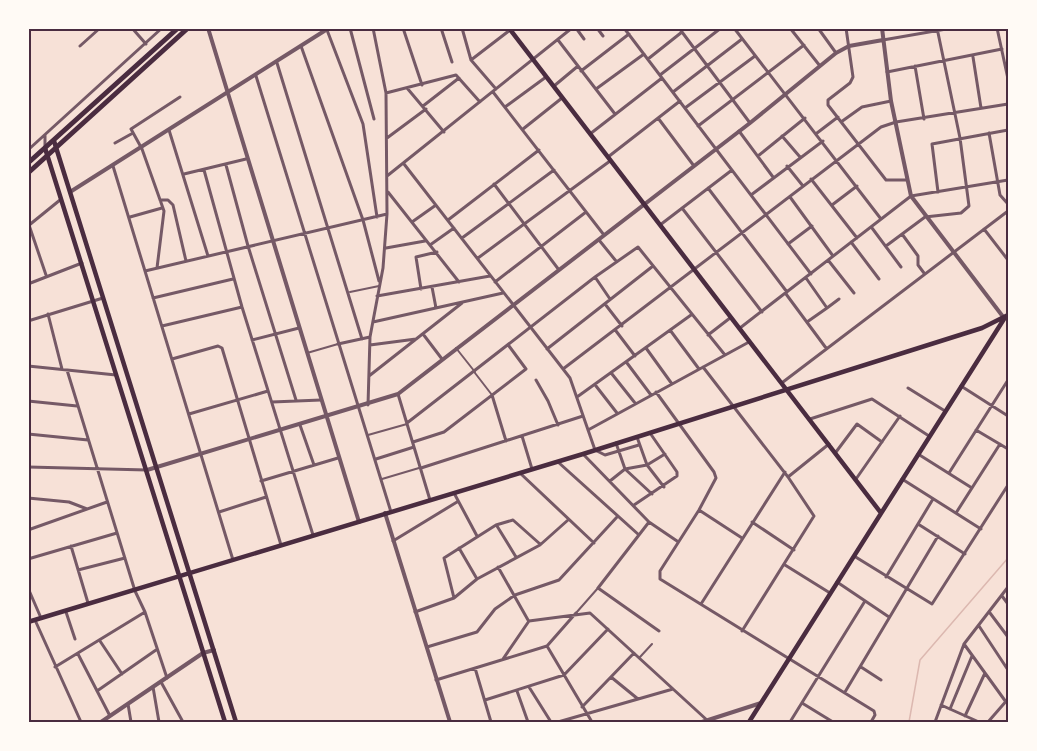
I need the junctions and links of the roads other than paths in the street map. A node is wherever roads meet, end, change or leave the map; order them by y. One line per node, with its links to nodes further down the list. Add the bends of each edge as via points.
1 (100, 28): 35 (street)
2 (132, 28): 33 (street)
3 (162, 28): 33 (street)
4 (178, 28): 107 (main road)
5 (188, 28): 113 (main road)
6 (208, 28): 70 (street)
7 (350, 28): 86 (street)
8 (373, 28): 69 (street)
9 (403, 28): 63 (street)
10 (441, 28): 48 (street)
11 (574, 28): 29 (street); 31 (street)
12 (597, 28): 28 (street)
13 (624, 28): 27 (street)
14 (721, 28): 38 (street)
15 (734, 28): 30 (street)
16 (790, 28): 34 (street)
17 (818, 28): 41 (street)
18 (846, 28): 37 (street)
19 (882, 28): 32 (street)
20 (952, 28): 26 (street)
21 (997, 28): 39 (street)
22 (328, 29): 36 (street); 166 (street, via 363,124)
23 (463, 29): 45 (street)
24 (512, 30): 45 (street); 46 (main road)
25 (680, 30): 38 (street); 44 (street)
26 (937, 30): 32 (street); 47 (street)
27 (629, 34): 40 (street); 54 (street)
28 (603, 36)
29 (584, 39)
30 (742, 39): 42 (street); 51 (street)
31 (558, 40): 46 (street); 50 (street)
32 (883, 40): 37 (street); 56 (street)
33 (146, 44): 103 (street)
34 (804, 45): 52 (street); 55 (street)
35 (81, 46)
36 (301, 46): 49 (street); 169 (street)
37 (849, 46): 41 (street); 85 (street, via 853,74 850,82 828,100)
38 (694, 48): 51 (street); 60 (street)
39 (1002, 49): 43 (street); 61 (street)
40 (644, 54): 44 (street); 66 (street)
41 (836, 54): 52 (street)
42 (755, 56): 55 (street); 62 (street)
43 (973, 57): 47 (street); 82 (street)
44 (647, 59): 60 (street)
45 (471, 60): 67 (street)
46 (533, 60): 59 (main road); 67 (street)
47 (944, 61): 53 (street); 84 (street)
48 (452, 62)
49 (277, 63): 57 (street); 177 (street)
50 (578, 66): 54 (street); 64 (street)
51 (707, 66): 62 (street); 68 (street)
52 (820, 66): 71 (street)
53 (915, 66): 56 (street); 89 (street)
54 (581, 71): 66 (street)
55 (768, 72): 71 (street); 74 (street)
56 (887, 72): 75 (street)
57 (256, 76): 70 (street); 180 (street)
58 (457, 76): 63 (street); 77 (street); 79 (street)
59 (546, 76): 64 (main road); 80 (street)
60 (661, 76): 68 (street); 83 (street)
61 (1008, 79)
62 (720, 82): 74 (street); 81 (street)
63 (422, 85): 65 (street)
64 (554, 87): 73 (main road)
65 (407, 88): 69 (street); 79 (street)
66 (596, 89): 83 (street)
67 (495, 91): 77 (street); 80 (street)
68 (673, 92): 76 (street)
69 (386, 93): 105 (street)
70 (227, 94): 95 (street); 120 (street)
71 (785, 94): 88 (street); 92 (street)
72 (180, 97): 100 (street, via 134,125)
73 (562, 98): 94 (street); 101 (main road)
74 (733, 100): 92 (street); 93 (street)
75 (891, 100): 90 (street, via 862,107); 91 (street)
76 (680, 101): 81 (street); 87 (street)
77 (480, 102): 98 (street)
78 (1008, 104): 82 (street)
79 (424, 107): 98 (street); 105 (street)
80 (505, 107): 94 (street)
81 (685, 108): 93 (street)
82 (981, 109): 84 (street)
83 (615, 114): 101 (street)
84 (953, 114): 89 (street); 106 (street)
85 (838, 117): 90 (street); 99 (street)
86 (374, 118)
87 (658, 118): 121 (street); 127 (street)
88 (805, 118): 99 (street); 104 (street)
89 (924, 119): 91 (street)
90 (841, 122): 110 (street)
91 (896, 122): 110 (street); 137 (street)
92 (750, 123): 97 (street)
93 (698, 126): 114 (street)
94 (523, 129): 116 (street)
95 (169, 130): 112 (street); 133 (street)
96 (1008, 130): 102 (street)
97 (739, 131): 114 (street); 118 (street)
98 (444, 132): 124 (street)
99 (817, 133): 108 (street)
100 (133, 134): 109 (street); 112 (street)
101 (590, 134): 121 (main road)
102 (989, 134): 106 (street); 139 (street)
103 (45, 135): 107 (street); 111 (street); 115 (street)
104 (782, 136): 118 (street); 119 (street)
105 (387, 138): 134 (street)
106 (960, 138): 143 (street); 148 (street, via 932,145)
107 (54, 141): 111 (main road); 113 (main road)
108 (823, 141): 119 (street); 122 (street)
109 (115, 143)
110 (857, 143): 122 (street); 137 (street, via 886,180)
111 (45, 148): 117 (main road); 123 (main road)
112 (142, 148): 126 (street); 153 (street)
113 (57, 149): 117 (main road); 147 (main road)
114 (716, 149): 127 (street); 131 (street)
115 (28, 150)
116 (539, 150): 130 (street); 140 (street)
117 (48, 156): 132 (main road); 152 (main road)
118 (758, 156): 135 (street)
119 (800, 157): 128 (street)
120 (246, 159): 125 (street); 186 (street)
121 (609, 159): 145 (street); 157 (main road)
122 (837, 159): 136 (street); 141 (street)
123 (28, 163)
124 (404, 164): 134 (street); 156 (street)
125 (226, 165): 129 (street); 192 (street)
126 (113, 166): 147 (street); 165 (street)
127 (694, 166): 157 (street)
128 (787, 166): 135 (street); 142 (street)
129 (204, 170): 133 (street); 196 (street)
130 (554, 170): 145 (street); 154 (street)
131 (732, 170): 144 (street); 149 (street)
132 (28, 173)
133 (183, 174): 200 (street)
134 (387, 176): 146 (street)
135 (773, 177): 149 (street)
136 (811, 179): 142 (street); 158 (street)
137 (907, 180): 150 (street)
138 (1008, 180): 139 (street)
139 (997, 182): 143 (street); 155 (street, via 1000,195)
140 (494, 184): 154 (street); 170 (street)
141 (857, 186): 158 (street); 168 (street)
142 (803, 187): 151 (street)
143 (968, 187): 148 (street); 167 (street, via 970,203 965,212)
144 (708, 188): 160 (street); 181 (street)
145 (570, 190): 162 (street); 173 (street)
146 (387, 191): 163 (street); 171 (street)
147 (70, 192): 234 (main road)
148 (938, 192): 150 (street)
149 (751, 195): 164 (street)
150 (911, 196): 167 (street); 168 (street)
151 (790, 197): 164 (street); 175 (street)
152 (62, 198): 172 (street); 207 (main road)
153 (160, 200): 159 (street); 205 (street, via 173,205)
154 (510, 204): 173 (street); 184 (street)
155 (1008, 204)
156 (436, 205): 170 (street); 171 (street)
157 (644, 205): 174 (main road); 183 (street)
158 (832, 205): 185 (street)
159 (162, 208): 165 (street); 210 (street)
160 (682, 208): 174 (street); 199 (street)
161 (1008, 211): 179 (street)
162 (586, 212): 183 (street); 193 (street)
163 (387, 214): 166 (street); 195 (street)
164 (766, 215): 181 (street); 190 (street)
165 (130, 217): 213 (street)
166 (377, 217): 169 (street)
167 (925, 217): 182 (street); 198 (street)
168 (881, 219): 176 (street)
169 (363, 220): 177 (street); 225 (street)
170 (448, 220): 178 (street)
171 (412, 222): 188 (street)
172 (29, 225): 216 (street)
173 (525, 225): 193 (street); 202 (street)
174 (660, 225): 212 (main road)
175 (812, 226): 190 (street); 201 (street)
176 (871, 227): 185 (street); 194 (street)
177 (330, 228): 180 (street); 229 (street)
178 (454, 228): 184 (street); 191 (street)
179 (984, 229): 198 (street); 204 (street)
180 (304, 233): 186 (street); 268 (street)
181 (743, 233): 199 (street); 231 (street)
182 (902, 234): 194 (street); 214 (street, via 918,256)
183 (604, 235): 187 (street)
184 (462, 238): 202 (street)
185 (857, 238): 189 (street)
186 (272, 240): 192 (street); 255 (street)
187 (599, 240): 206 (street); 211 (street)
188 (426, 241): 191 (street); 195 (street)
189 (851, 242): 201 (street); 221 (street)
190 (788, 244): 215 (street)
191 (430, 245): 197 (street)
192 (248, 246): 196 (street); 260 (street)
193 (542, 246): 211 (street); 223 (street)
194 (886, 246): 209 (street)
195 (386, 248): 225 (street)
196 (228, 251): 200 (street); 219 (street)
197 (437, 252): 222 (street); 228 (street, via 416,257)
198 (953, 252): 214 (street); 248 (street)
199 (717, 253): 212 (street); 245 (street)
200 (208, 256): 205 (street)
201 (834, 256): 203 (street)
202 (478, 258): 217 (street)
203 (828, 260): 215 (street); 232 (street)
204 (1008, 260)
205 (186, 261): 210 (street)
206 (616, 261): 208 (street, via 640,248); 218 (street)
207 (82, 263): 216 (street); 236 (main road)
208 (653, 266): 227 (street); 237 (street)
209 (902, 267)
210 (157, 268): 213 (street)
211 (559, 270): 241 (street)
212 (693, 270): 227 (street); 249 (main road)
213 (145, 271): 235 (street)
214 (924, 273): 273 (street)
215 (811, 274): 220 (street)
216 (46, 275): 224 (street)
217 (490, 276): 222 (street); 223 (street)
218 (595, 277): 237 (street); 256 (street)
219 (234, 279): 235 (street); 243 (street)
220 (806, 279): 231 (street); 242 (street)
221 (879, 279)
222 (459, 282): 226 (street)
223 (495, 282): 230 (street)
224 (28, 284)
225 (379, 285): 229 (street); 233 (street)
226 (432, 287): 228 (street); 244 (street)
227 (671, 288): 247 (street); 254 (street)
228 (421, 289): 233 (street)
229 (350, 292): 264 (street)
230 (503, 293): 239 (street); 241 (street)
231 (786, 293): 245 (street); 252 (street)
232 (855, 293)
233 (377, 296): 251 (street)
234 (103, 298): 236 (street); 359 (main road)
235 (153, 298): 253 (street)
236 (94, 299): 246 (street); 287 (main road)
237 (610, 299): 240 (street)
238 (838, 299): 242 (street)
239 (464, 302): 244 (street); 261 (street)
240 (605, 304): 254 (street); 274 (street)
241 (513, 306): 256 (street); 271 (street)
242 (825, 306): 252 (street)
243 (242, 307): 253 (street); 266 (street)
244 (436, 308): 251 (street)
245 (762, 312): 257 (street)
246 (48, 314): 250 (street); 284 (street)
247 (691, 315): 258 (street); 262 (street)
248 (1006, 317): 294 (main road); 296 (main road)
249 (730, 318): 257 (main road); 262 (street)
250 (28, 321)
251 (373, 322): 263 (street)
252 (807, 322): 273 (street)
253 (162, 326): 279 (street)
254 (622, 326): 259 (street)
255 (299, 327): 260 (street); 275 (street)
256 (530, 328): 270 (street); 274 (street)
257 (739, 329): 267 (main road)
258 (670, 330): 272 (street); 282 (street)
259 (616, 331): 277 (street); 283 (street)
260 (274, 334): 266 (street); 304 (street)
261 (423, 334): 265 (street); 278 (street)
262 (708, 335): 276 (street)
263 (370, 337): 264 (street); 269 (street)
264 (362, 339): 268 (street)
265 (417, 339): 269 (street); 288 (street)
266 (252, 340): 297 (street)
267 (749, 342): 276 (street); 291 (main road)
268 (338, 344): 275 (street); 313 (street)
269 (370, 345): 288 (street)
270 (509, 345): 285 (street); 300 (street, via 526,369)
271 (456, 348): 278 (street); 285 (street)
272 (646, 348): 277 (street); 292 (street)
273 (826, 348): 291 (street)
274 (547, 349): 283 (street)
275 (307, 353): 305 (street)
276 (725, 355): 282 (street)
277 (635, 356): 280 (street)
278 (442, 359): 299 (street)
279 (172, 360): 303 (street, via 220,346); 316 (street)
280 (627, 363): 286 (street); 301 (street)
281 (29, 365): 284 (street)
282 (701, 368): 292 (street); 311 (street)
283 (563, 369): 302 (street)
284 (65, 370): 287 (street); 310 (street)
285 (475, 372): 300 (street); 323 (street)
286 (612, 374): 293 (street); 308 (street)
287 (117, 375): 364 (main road)
288 (369, 376): 309 (street)
289 (536, 380): 325 (street)
290 (1008, 380): 312 (street)
291 (783, 382): 296 (main road)
292 (672, 384): 298 (street)
293 (596, 386): 302 (street); 315 (street)
294 (961, 386): 312 (street); 314 (main road)
295 (908, 388): 314 (street)
296 (788, 389): 311 (main road); 321 (main road)
297 (267, 391): 303 (street); 307 (street)
298 (656, 392): 301 (street); 322 (street)
299 (398, 394): 309 (street); 323 (street)
300 (492, 395): 337 (street); 338 (street, via 444,432)
301 (651, 395): 308 (street)
302 (577, 397): 317 (street)
303 (236, 400): 316 (street); 336 (street)
304 (296, 400): 305 (street); 307 (street)
305 (321, 400): 320 (street)
306 (28, 401): 310 (street)
307 (271, 402): 328 (street)
308 (635, 404): 315 (street)
309 (368, 405): 313 (street)
310 (78, 406): 335 (street)
311 (734, 406): 322 (main road); 366 (street)
312 (992, 406): 319 (street); 327 (street)
313 (358, 407): 320 (street); 331 (street)
314 (945, 411): 333 (main road)
315 (618, 413): 326 (street)
316 (188, 414): 349 (street)
317 (583, 416): 325 (street); 326 (street)
318 (900, 416): 321 (street, via 872,399); 333 (street); 339 (street)
319 (1008, 416)
320 (326, 417): 324 (street); 353 (street)
321 (810, 419): 341 (main road)
322 (680, 423): 329 (main road); 388 (street, via 716,476)
323 (407, 424): 331 (street); 338 (street)
324 (300, 425): 328 (street); 356 (street)
325 (558, 425): 332 (street)
326 (588, 430): 346 (street)
327 (976, 430): 342 (street); 368 (street)
328 (279, 431): 336 (street); 365 (street)
329 (650, 433): 334 (main road); 351 (street)
330 (28, 434): 335 (street)
331 (368, 435): 354 (street)
332 (522, 436): 337 (street); 361 (street)
333 (930, 436): 352 (main road)
334 (637, 437): 340 (main road); 343 (street)
335 (88, 440): 363 (street)
336 (248, 440): 349 (street); 374 (street)
337 (506, 441): 360 (street)
338 (413, 442): 344 (street)
339 (882, 442): 348 (street, via 857,424); 371 (street)
340 (616, 443): 346 (main road); 347 (street)
341 (829, 444): 348 (main road); 369 (street)
342 (1000, 444): 345 (street); 377 (street)
343 (639, 445): 347 (street); 357 (street)
344 (415, 447): 354 (street); 360 (street)
345 (1008, 449)
346 (595, 450): 347 (street, via 603,455); 350 (main road)
347 (619, 451): 362 (street)
348 (836, 452): 371 (main road)
349 (201, 454): 359 (street); 389 (street)
350 (583, 454): 355 (main road); 373 (street)
351 (665, 454): 357 (street); 376 (street, via 677,474)
352 (918, 454): 368 (street); 372 (main road)
353 (338, 458): 356 (street); 396 (street)
354 (376, 459): 370 (street)
355 (558, 461): 361 (main road); 394 (street)
356 (314, 465): 365 (street)
357 (647, 465): 362 (street); 376 (street)
358 (28, 466): 363 (street)
359 (156, 468): 364 (street); 426 (main road)
360 (421, 468): 370 (street); 383 (street)
361 (532, 469): 367 (main road)
362 (625, 469): 373 (street); 379 (street)
363 (98, 470): 364 (street); 384 (street)
364 (147, 470): 427 (main road)
365 (292, 472): 374 (street); 404 (street)
366 (785, 472): 369 (street); 398 (street)
367 (520, 473): 378 (main road); 395 (street)
368 (949, 473): 377 (street)
369 (788, 477): 416 (street, via 814,516)
370 (382, 479): 390 (street)
371 (856, 479): 392 (main road)
372 (902, 479): 382 (street); 392 (main road)
373 (610, 481): 386 (street)
374 (261, 482): 380 (street)
375 (1008, 485): 401 (street)
376 (664, 487): 379 (street)
377 (972, 488): 393 (street)
378 (454, 493): 383 (main road); 385 (street)
379 (652, 494): 386 (street)
380 (266, 497): 389 (street); 412 (street)
381 (28, 498): 387 (street, via 69,502)
382 (933, 499): 393 (street); 399 (street)
383 (430, 500): 390 (main road)
384 (107, 502): 387 (street); 403 (street)
385 (457, 502): 406 (street); 409 (street)
386 (634, 505): 397 (street)
387 (87, 509): 402 (street)
388 (699, 510): 408 (street); 410 (street)
389 (219, 512): 422 (street)
390 (391, 512): 391 (main road)
391 (385, 513): 396 (main road); 409 (street)
392 (881, 513): 418 (main road)
393 (956, 513): 401 (street)
394 (617, 518): 405 (street); 411 (street)
395 (568, 520): 411 (street); 413 (street)
396 (359, 522): 404 (main road)
397 (649, 522): 405 (street); 410 (street)
398 (752, 522): 408 (street); 416 (street)
399 (918, 524): 407 (street); 428 (street)
400 (496, 525): 406 (street); 413 (street, via 514,520); 419 (street)
401 (981, 529): 417 (street)
402 (28, 530)
403 (117, 533): 414 (street); 420 (street)
404 (313, 535): 412 (main road)
405 (639, 535): 433 (street)
406 (477, 536): 415 (street)
407 (938, 536): 417 (street); 434 (street)
408 (742, 538): 441 (street)
409 (393, 541): 446 (street)
410 (678, 541): 441 (street, via 660,571 660,579)
411 (594, 543): 437 (street, via 558,580)
412 (281, 545): 422 (main road)
413 (540, 545): 419 (street)
414 (71, 546): 421 (street); 425 (street)
415 (459, 548): 429 (street); 439 (street, via 444,558)
416 (794, 549): 423 (street)
417 (965, 554): 434 (street, via 934,603)
418 (854, 556): 428 (street); 430 (main road)
419 (516, 557): 424 (street)
420 (125, 558): 425 (street); 435 (street)
421 (28, 559)
422 (233, 560): 426 (main road)
423 (785, 565): 436 (street); 457 (street)
424 (498, 567): 429 (street); 437 (street)
425 (78, 570): 443 (street)
426 (188, 573): 427 (main road); 466 (main road)
427 (178, 576): 435 (main road); 467 (main road)
428 (886, 577): 434 (street)
429 (477, 579): 439 (street)
430 (837, 582): 436 (main road); 440 (street)
431 (1008, 587): 438 (street)
432 (28, 588): 450 (street)
433 (598, 588): 448 (street); 456 (street)
434 (905, 590): 449 (street)
435 (135, 591): 443 (main road); 445 (street)
436 (830, 593): 472 (main road)
437 (515, 595): 452 (street); 464 (street, via 495,609 477,632)
438 (1002, 596): 442 (street); 447 (street)
439 (454, 598): 446 (street)
440 (865, 601): 449 (street); 481 (street)
441 (700, 604): 457 (street)
442 (1008, 604)
443 (88, 605): 444 (main road)
444 (66, 612): 450 (main road); 459 (street)
445 (145, 612): 460 (street); 465 (street)
446 (415, 612): 464 (street)
447 (990, 612): 454 (street); 458 (street)
448 (576, 614): 452 (street); 455 (street, via 592,614); 463 (street)
449 (889, 617): 475 (street)
450 (42, 618): 451 (main road)
451 (35, 620): 453 (main road); 474 (street)
452 (529, 621): 473 (street)
453 (28, 622)
454 (979, 627): 462 (street); 477 (street)
455 (608, 629): 468 (street); 480 (street)
456 (659, 631)
457 (742, 631): 472 (street)
458 (1008, 637)
459 (75, 639)
460 (100, 641): 469 (street); 479 (street)
461 (652, 644): 471 (street)
462 (964, 644): 470 (street); 499 (street)
463 (547, 646): 473 (street); 480 (street)
464 (426, 648): 484 (street)
465 (156, 650): 479 (street); 483 (street)
466 (214, 651): 467 (street); 514 (main road)
467 (203, 652): 483 (street); 513 (main road)
468 (634, 653): 471 (street); 482 (street)
469 (78, 654): 474 (street); 490 (street)
470 (972, 656): 478 (street); 501 (street)
471 (640, 658): 489 (street)
472 (789, 658): 481 (street); 496 (main road)
473 (503, 659): 476 (street)
474 (55, 667): 508 (street)
475 (861, 667): 485 (street); 492 (street)
476 (475, 668): 484 (street); 494 (street)
477 (1008, 670)
478 (985, 673): 495 (street); 504 (street)
479 (122, 674): 490 (street)
480 (564, 675): 488 (street); 500 (street)
481 (819, 676): 492 (street); 497 (street)
482 (611, 677): 493 (street); 500 (street)
483 (167, 678): 486 (street)
484 (436, 680): 515 (street)
485 (882, 680)
486 (161, 682): 487 (street); 512 (street)
487 (153, 687): 498 (street); 511 (street)
488 (529, 687): 491 (street); 518 (street)
489 (673, 689): 493 (street); 505 (street)
490 (97, 691): 503 (street)
491 (517, 691): 494 (street); 517 (street)
492 (845, 692): 524 (street, via 875,712)
493 (638, 699): 502 (street)
494 (485, 700): 506 (street)
495 (1007, 701): 527 (street)
496 (761, 703): 505 (street); 522 (main road)
497 (801, 703): 507 (street); 523 (street)
498 (128, 704): 503 (street); 510 (street)
499 (941, 705): 501 (street); 525 (street)
500 (582, 706): 502 (street)
501 (950, 709): 504 (street)
502 (587, 714): 519 (street); 520 (street)
503 (110, 716): 509 (street)
504 (965, 716): 526 (street)
505 (708, 721): 521 (street)
506 (491, 722): 516 (street)
507 (832, 722)
508 (81, 723)
509 (101, 723)
510 (131, 723)
511 (159, 723)
512 (183, 723)
513 (225, 723)
514 (236, 723)
515 (450, 723)
516 (486, 723)
517 (528, 723)
518 (551, 723)
519 (558, 723)
520 (592, 723)
521 (702, 723)
522 (749, 723)
523 (790, 723)
524 (871, 723)
525 (935, 723)
526 (979, 723)
527 (988, 723)

